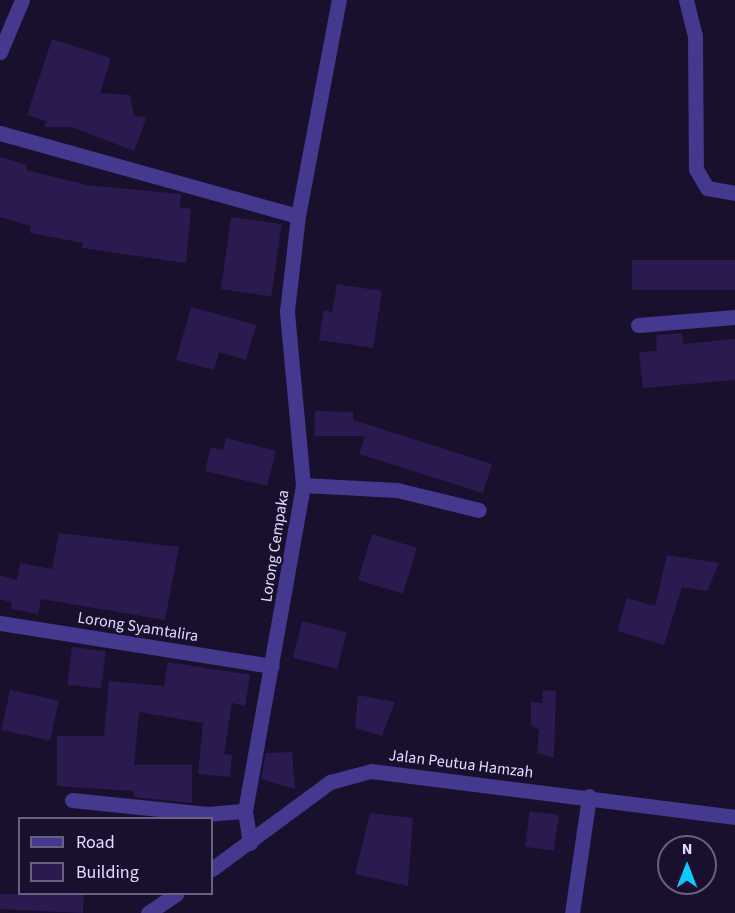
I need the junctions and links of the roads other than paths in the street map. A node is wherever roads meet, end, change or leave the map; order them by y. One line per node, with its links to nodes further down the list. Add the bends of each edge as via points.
1 (22, 0): 4 (street)
2 (339, 0): 8 (street, Lorong Cempaka)
3 (687, 0): 7 (street, via 695,36 696,169 707,188)
4 (3, 31): 5 (street)
5 (0, 52)
6 (0, 132): 8 (street)
7 (735, 193)
8 (298, 216): 11 (street, Lorong Cempaka, via 286,340)
9 (735, 317): 10 (street)
10 (638, 325)
11 (303, 484): 12 (street, via 398,490); 14 (street, Lorong Cempaka)
12 (478, 510)
13 (0, 623): 14 (street, Lorong Syamtalira)
14 (272, 666): 17 (street, Lorong Cempaka)
15 (589, 796): 18 (street, Jalan Peutua Hamzah); 19 (street, Jalan Peutua Hamzah, via 371,771 330,782); 23 (street)
16 (72, 800): 17 (street, via 207,814)
17 (245, 811): 19 (street, Lorong Cempaka)
18 (735, 817)
19 (250, 843): 20 (street, Jalan Peutua Hamzah)
20 (213, 868)
21 (175, 895): 22 (street)
22 (148, 913)
23 (572, 913)

